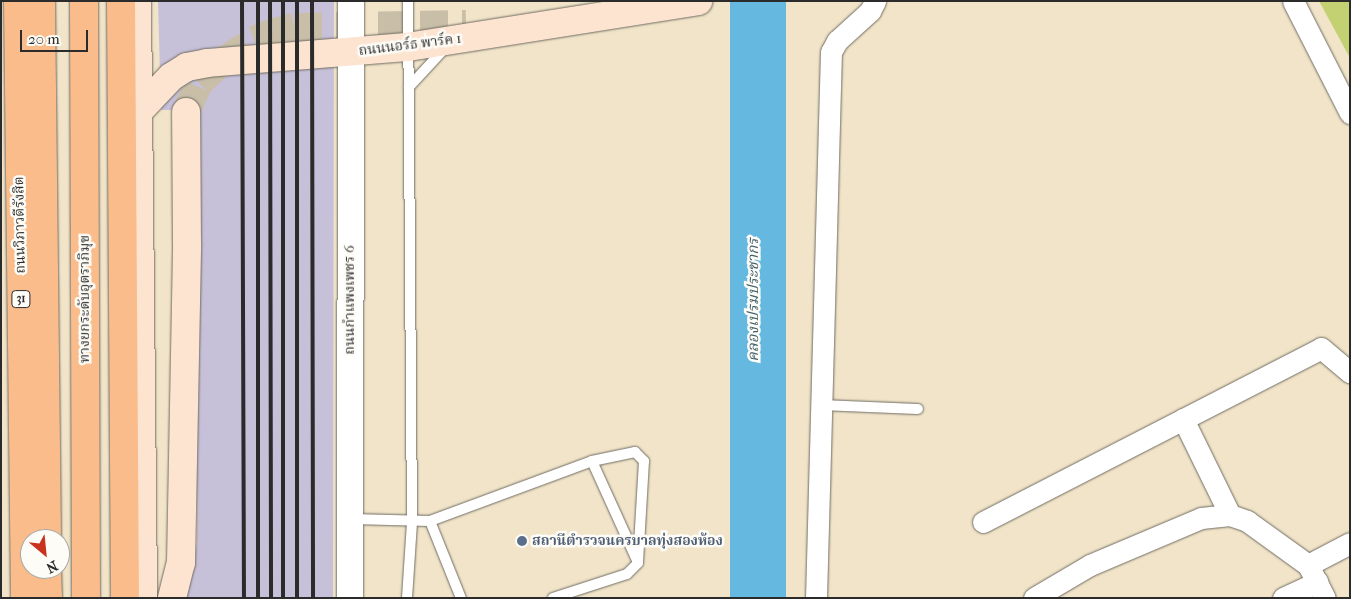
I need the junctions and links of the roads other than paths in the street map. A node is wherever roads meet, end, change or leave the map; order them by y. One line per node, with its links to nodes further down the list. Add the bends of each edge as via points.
1 (18, 1): 33 (highway, ถนนวิภาวดีรังสิต / 31)
2 (41, 1): 28 (highway, 31)
3 (84, 1): 35 (highway, ทางยกระดับอุตราภิมุข)
4 (121, 1): 36 (highway)
5 (137, 1): 15 (main road)
6 (351, 1): 13 (street, ถนนกำแพงเพชร 6)
7 (408, 1): 12 (lane)
8 (875, 1): 19 (street, via 870,11 837,41 831,52)
9 (1293, 1): 17 (street)
10 (687, 2): 11 (main road, ถนนนอร์ธ พาร์ค 1)
11 (459, 32): 12 (main road, ถนนนอร์ธ พาร์ค 1); 14 (lane)
12 (408, 47): 13 (main road, ถนนนอร์ธ พาร์ค 1); 14 (lane)
13 (352, 53): 15 (main road, ถนนนอร์ธ พาร์ค 1, via 187,67 171,77); 24 (street, ถนนกำแพงเพชร 6)
14 (409, 87): 27 (lane)
15 (138, 112): 37 (main road)
16 (186, 112): 38 (main road, via 188,243 181,563)
17 (1350, 113)
18 (1350, 372): 21 (street, via 1321,348)
19 (820, 405): 20 (lane); 43 (street)
20 (918, 409)
21 (1183, 420): 23 (street); 26 (street)
22 (592, 461): 25 (lane); 30 (lane); 30 (lane, via 635,452 644,461)
23 (1230, 515): 32 (street, via 1247,521); 44 (street, via 1201,518 1090,565)
24 (349, 519): 27 (lane); 39 (street, ถนนกำแพงเพชร 6)
25 (430, 521): 27 (lane); 41 (lane)
26 (983, 522)
27 (412, 523): 40 (lane)
28 (47, 529)
29 (1350, 543): 32 (street)
30 (638, 562): 42 (lane, via 627,574)
31 (47, 579): 34 (highway)
32 (1317, 581): 45 (street)
33 (25, 598)
34 (48, 598)
35 (86, 598)
36 (126, 598)
37 (143, 598)
38 (172, 598)
39 (350, 598)
40 (407, 598)
41 (461, 598)
42 (554, 598)
43 (816, 598)
44 (1034, 598)
45 (1283, 598)

